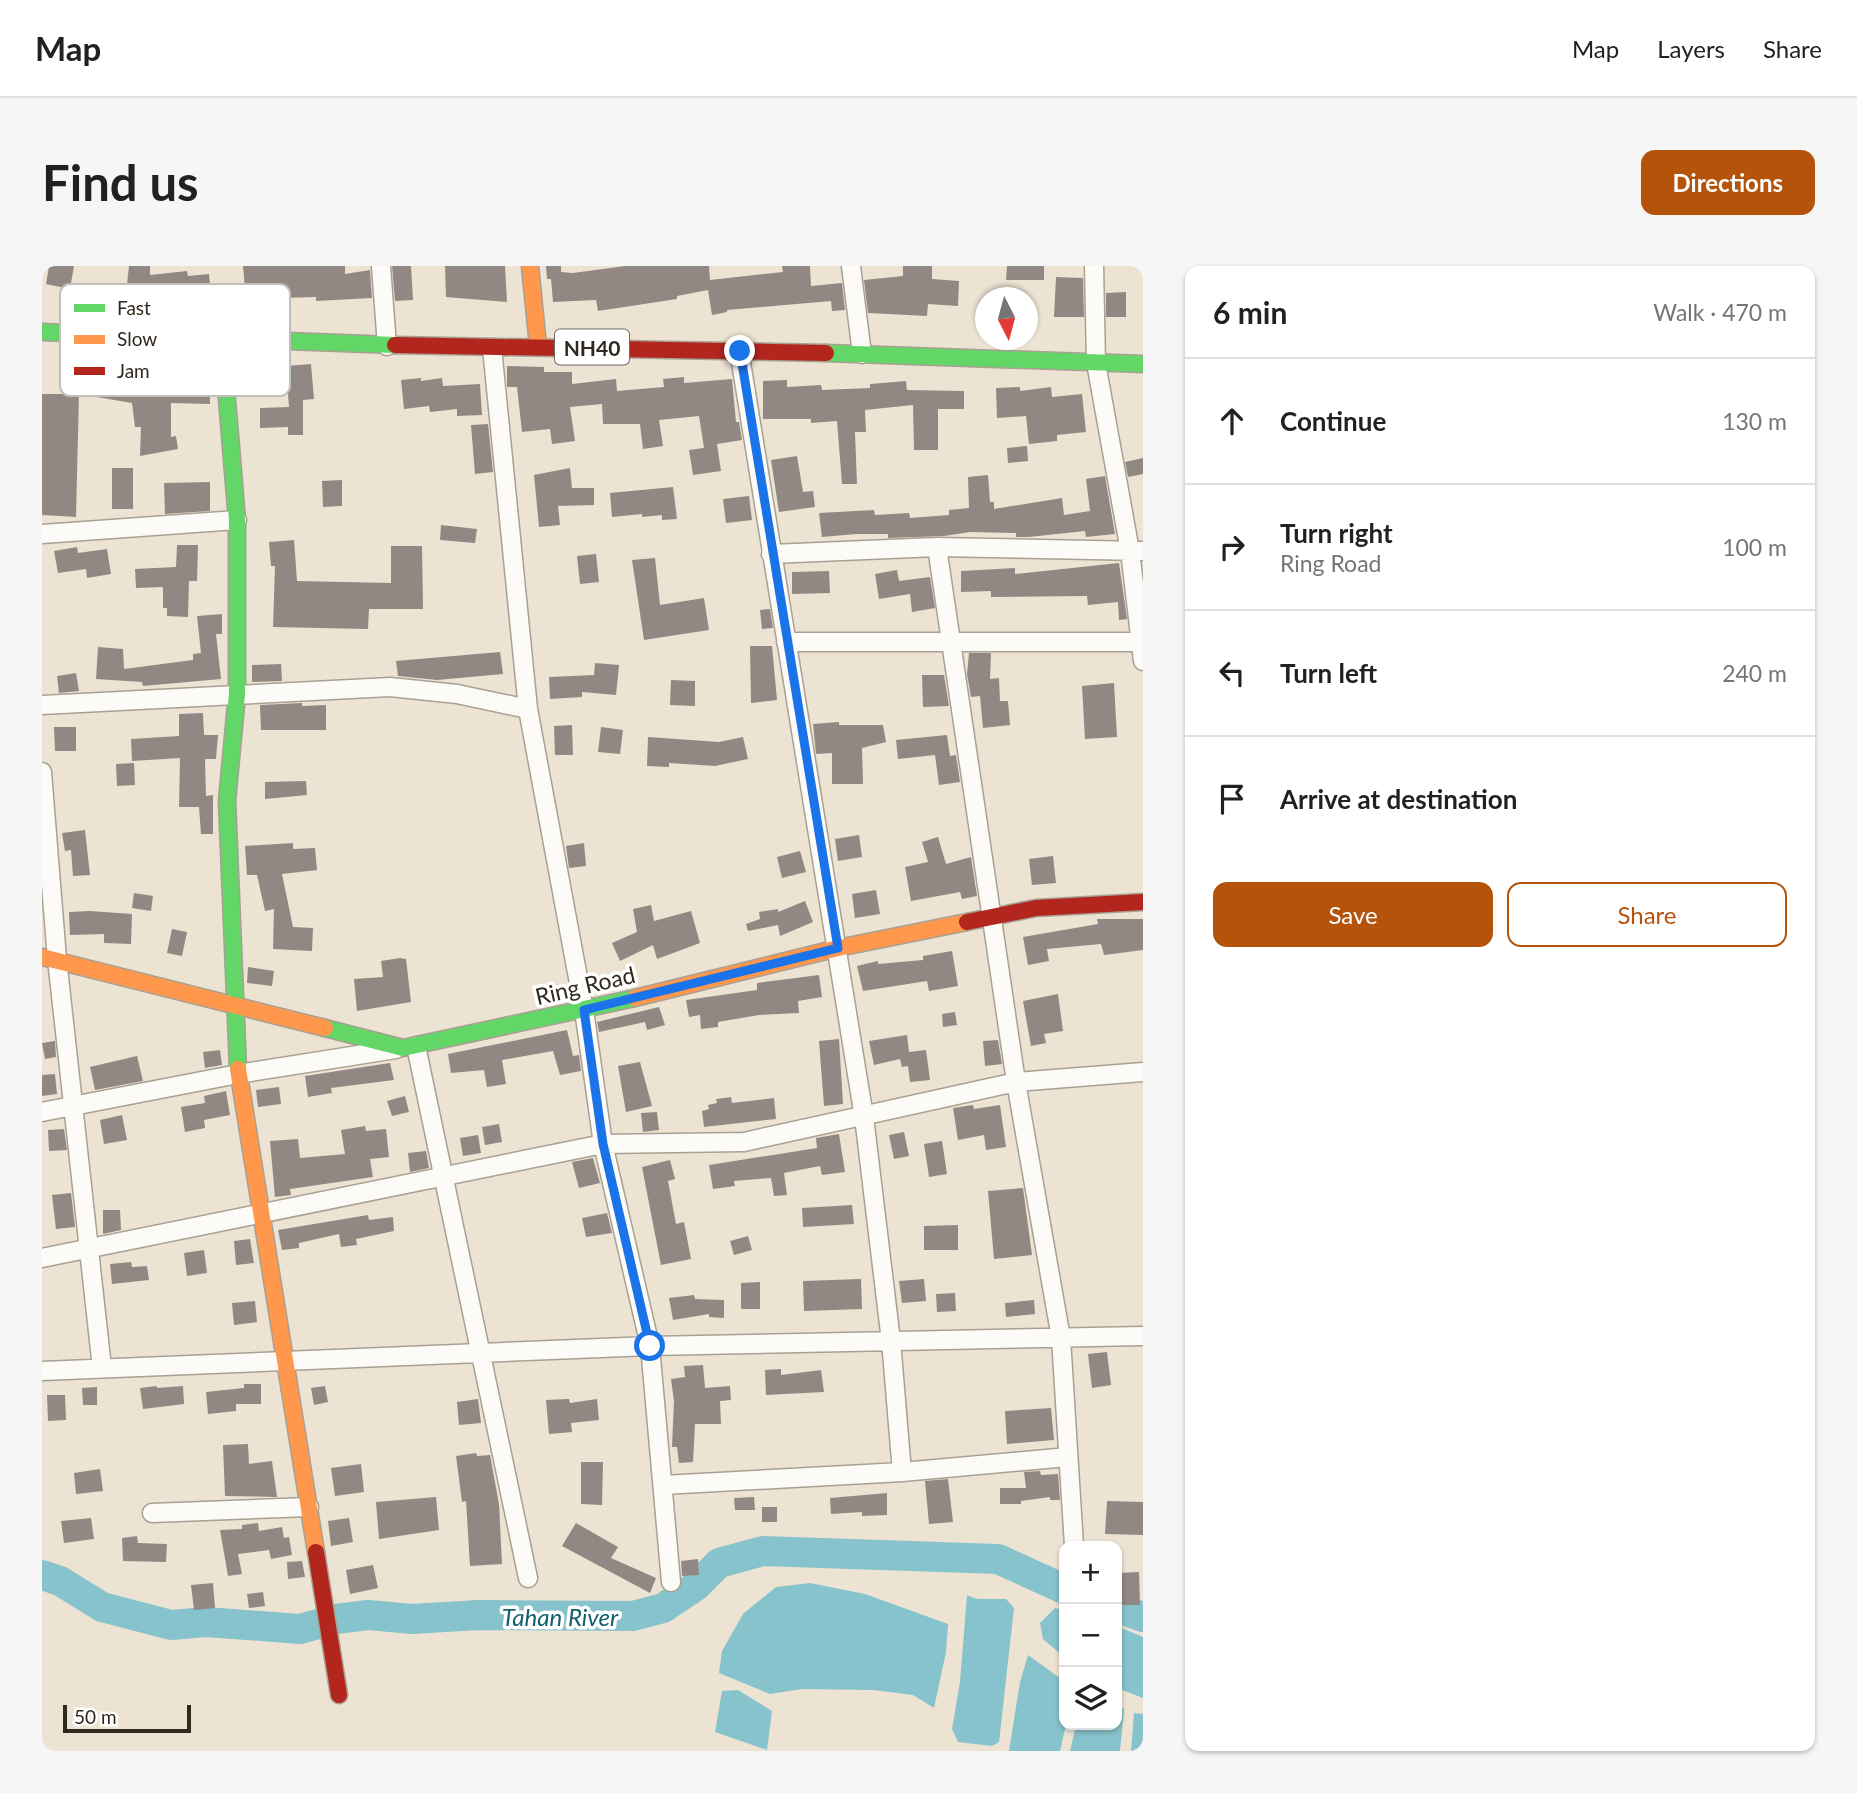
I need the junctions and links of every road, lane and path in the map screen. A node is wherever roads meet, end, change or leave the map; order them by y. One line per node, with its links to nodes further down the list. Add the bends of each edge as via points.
1 (381, 266): 8 (street)
2 (530, 266): 9 (main road)
3 (851, 266): 12 (street)
4 (1094, 266): 13 (street)
5 (42, 332): 6 (main road, NH40)
6 (60, 333)
7 (290, 342): 8 (main road, NH40)
8 (387, 346): 10 (main road, NH40)
9 (538, 346): 10 (main road, NH40); 11 (main road, NH40)
10 (492, 348): 27 (street)
11 (740, 351): 12 (main road, NH40); 20 (street)
12 (862, 354): 13 (main road, NH40)
13 (1096, 363): 14 (main road, NH40); 19 (street)
14 (1143, 365)
15 (227, 396): 16 (main road)
16 (237, 520): 17 (street); 25 (main road)
17 (42, 534)
18 (937, 547): 19 (street); 20 (street); 23 (street)
19 (1136, 551): 21 (street)
20 (771, 554): 22 (street)
21 (1142, 641): 23 (street); 24 (street)
22 (786, 642): 23 (street); 31 (street)
23 (950, 642): 30 (street)
24 (1143, 661)
25 (237, 694): 26 (street); 27 (street, via 390,687 457,694); 33 (main road, via 227,801)
26 (42, 705)
27 (528, 709): 34 (street)
28 (42, 772): 32 (street)
29 (1143, 902): 30 (main road, Ring Road, via 1036,908)
30 (991, 917): 31 (main road, Ring Road); 38 (street)
31 (838, 948): 34 (main road, Ring Road); 41 (street)
32 (49, 958): 33 (main road, Ring Road); 39 (street)
33 (233, 1006): 35 (main road, Ring Road); 37 (main road)
34 (584, 1010): 35 (main road, Ring Road); 42 (street)
35 (410, 1047): 37 (street); 43 (street)
36 (1143, 1072): 38 (street)
37 (238, 1074): 39 (street); 44 (main road)
38 (1016, 1082): 41 (street); 48 (street)
39 (74, 1105): 40 (street); 45 (street)
40 (42, 1112)
41 (864, 1117): 42 (street, via 744,1142); 49 (street)
42 (603, 1144): 43 (street); 50 (street)
43 (442, 1177): 44 (street); 51 (street)
44 (261, 1215): 45 (street); 52 (main road)
45 (89, 1250): 46 (street); 53 (street)
46 (42, 1258)
47 (1143, 1336): 48 (street)
48 (1060, 1338): 49 (street); 55 (street)
49 (891, 1341): 50 (street); 56 (street)
50 (650, 1346): 51 (street); 57 (street)
51 (481, 1352): 52 (street); 61 (street)
52 (286, 1360): 53 (street); 58 (main road)
53 (102, 1368): 54 (street)
54 (42, 1371)
55 (1068, 1457): 56 (street); 60 (street)
56 (902, 1472): 57 (street)
57 (663, 1485): 62 (street)
58 (309, 1507): 59 (street); 63 (main road)
59 (152, 1513)
60 (1074, 1541)
61 (528, 1578)
62 (671, 1582)
63 (339, 1695)

